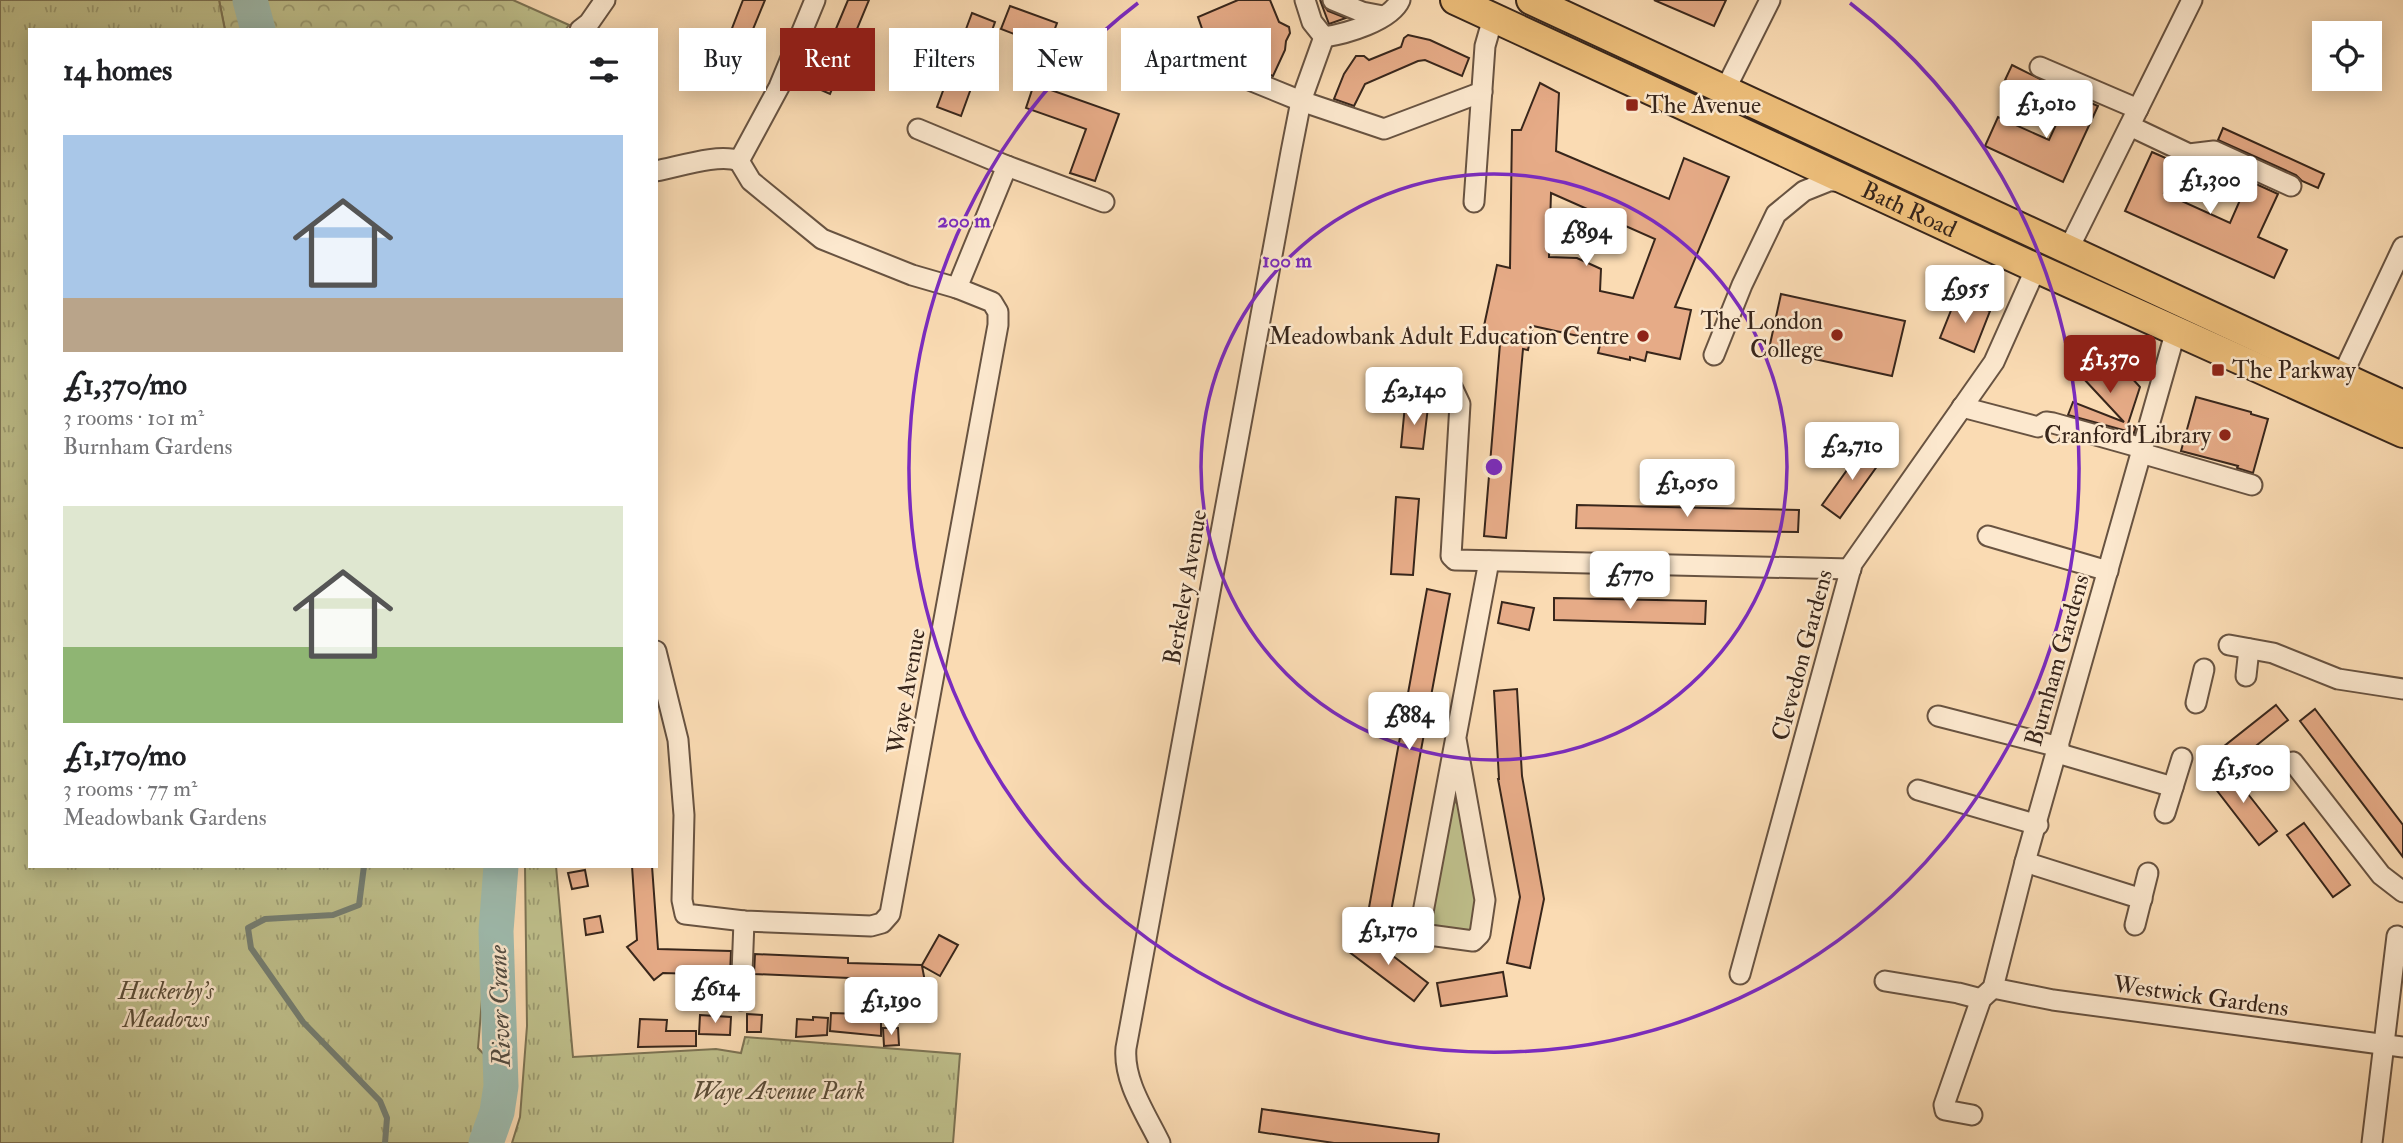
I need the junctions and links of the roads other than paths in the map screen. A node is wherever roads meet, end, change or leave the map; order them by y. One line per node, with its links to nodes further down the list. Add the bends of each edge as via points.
1 (815, 0): 22 (street, via 779,87)
2 (1305, 0): 14 (street, via 1312,22)
3 (1333, 0): 11 (street)
4 (1356, 0): 11 (street)
5 (1400, 0): 11 (street)
6 (1455, 0): 12 (highway, Bath Road)
7 (1531, 0): 17 (highway, Bath Road)
8 (1770, 0): 17 (street)
9 (2192, 0): 20 (street)
10 (603, 4): 13 (street)
11 (1383, 16): 14 (street, via 1345,34)
12 (1493, 18): 18 (street, via 1485,46); 23 (highway, Bath Road)
13 (582, 28)
14 (1324, 37): 19 (street, Berkeley Avenue)
15 (2040, 67): 20 (street)
16 (1271, 89): 19 (street)
17 (1726, 90): 32 (highway, Bath Road)
18 (1482, 92): 19 (street, via 1384,129); 29 (street)
19 (1301, 101): 78 (street, Berkeley Avenue, via 1126,1048 1129,1078)
20 (2134, 118): 27 (street, via 2189,154 2214,151); 32 (street)
21 (918, 129): 24 (street)
22 (739, 161): 25 (street, via 718,159); 34 (street, Waye Avenue, via 751,181 822,239)
23 (1806, 162): 26 (highway, Bath Road); 30 (street)
24 (1007, 166): 28 (street); 34 (street)
25 (658, 171)
26 (1846, 180): 30 (street, via 1816,185); 33 (highway, Bath Road)
27 (2291, 186)
28 (1104, 202)
29 (1474, 202)
30 (1789, 202): 36 (street, via 1768,226)
31 (2403, 247): 37 (street)
32 (2068, 250): 37 (highway, Bath Road)
33 (2036, 268): 35 (highway, Bath Road); 40 (street, Clevedon Gardens, via 1994,362)
34 (957, 288): 68 (street, Waye Avenue, via 992,302 999,312 998,325 890,914 871,926)
35 (2176, 330): 41 (highway, Bath Road); 42 (street, Burnham Gardens)
36 (1714, 355)
37 (2342, 376): 39 (highway, Bath Road)
38 (1452, 387): 45 (street, via 1460,404 1451,556 1455,561)
39 (2403, 405)
40 (1962, 407): 42 (street, via 2038,427 2053,423); 46 (street, Clevedon Gardens)
41 (2403, 432)
42 (2141, 451): 43 (street); 47 (street, Burnham Gardens)
43 (2252, 485)
44 (1988, 536): 47 (street)
45 (1489, 561): 46 (street); 56 (street)
46 (1851, 569): 71 (street, Clevedon Gardens)
47 (2108, 570): 57 (street, Burnham Gardens)
48 (2229, 645): 49 (street)
49 (2249, 649): 52 (street); 53 (street, via 2273,653 2338,679)
50 (658, 659): 68 (street, Waye Avenue, via 678,740 685,914)
51 (2204, 669): 54 (street)
52 (2246, 676)
53 (2403, 689)
54 (2196, 703)
55 (1938, 716): 57 (street)
56 (1456, 739): 56 (street, via 1421,923 1429,935 1473,941 1480,934 1485,900)
57 (2058, 750): 60 (street); 63 (street, Burnham Gardens)
58 (2182, 758): 60 (street)
59 (2294, 762): 66 (street, via 2381,875)
60 (2173, 787): 62 (street)
61 (1918, 790): 63 (street)
62 (2165, 813)
63 (2038, 825): 64 (street, Burnham Gardens)
64 (2025, 862): 67 (street); 73 (street, Burnham Gardens)
65 (2148, 873): 67 (street)
66 (2403, 892)
67 (2141, 898): 69 (street)
68 (744, 921): 74 (street)
69 (2135, 925)
70 (2397, 936): 75 (street)
71 (1740, 974)
72 (1885, 981): 73 (street, Westwick Gardens)
73 (1987, 994): 75 (street, Westwick Gardens); 77 (street, Burnham Gardens, via 1944,1105 1945,1110)
74 (741, 1000)
75 (2383, 1045): 76 (street, Westwick Gardens); 79 (street)
76 (2403, 1047)
77 (1972, 1115)
78 (1160, 1143)
79 (2372, 1143)

